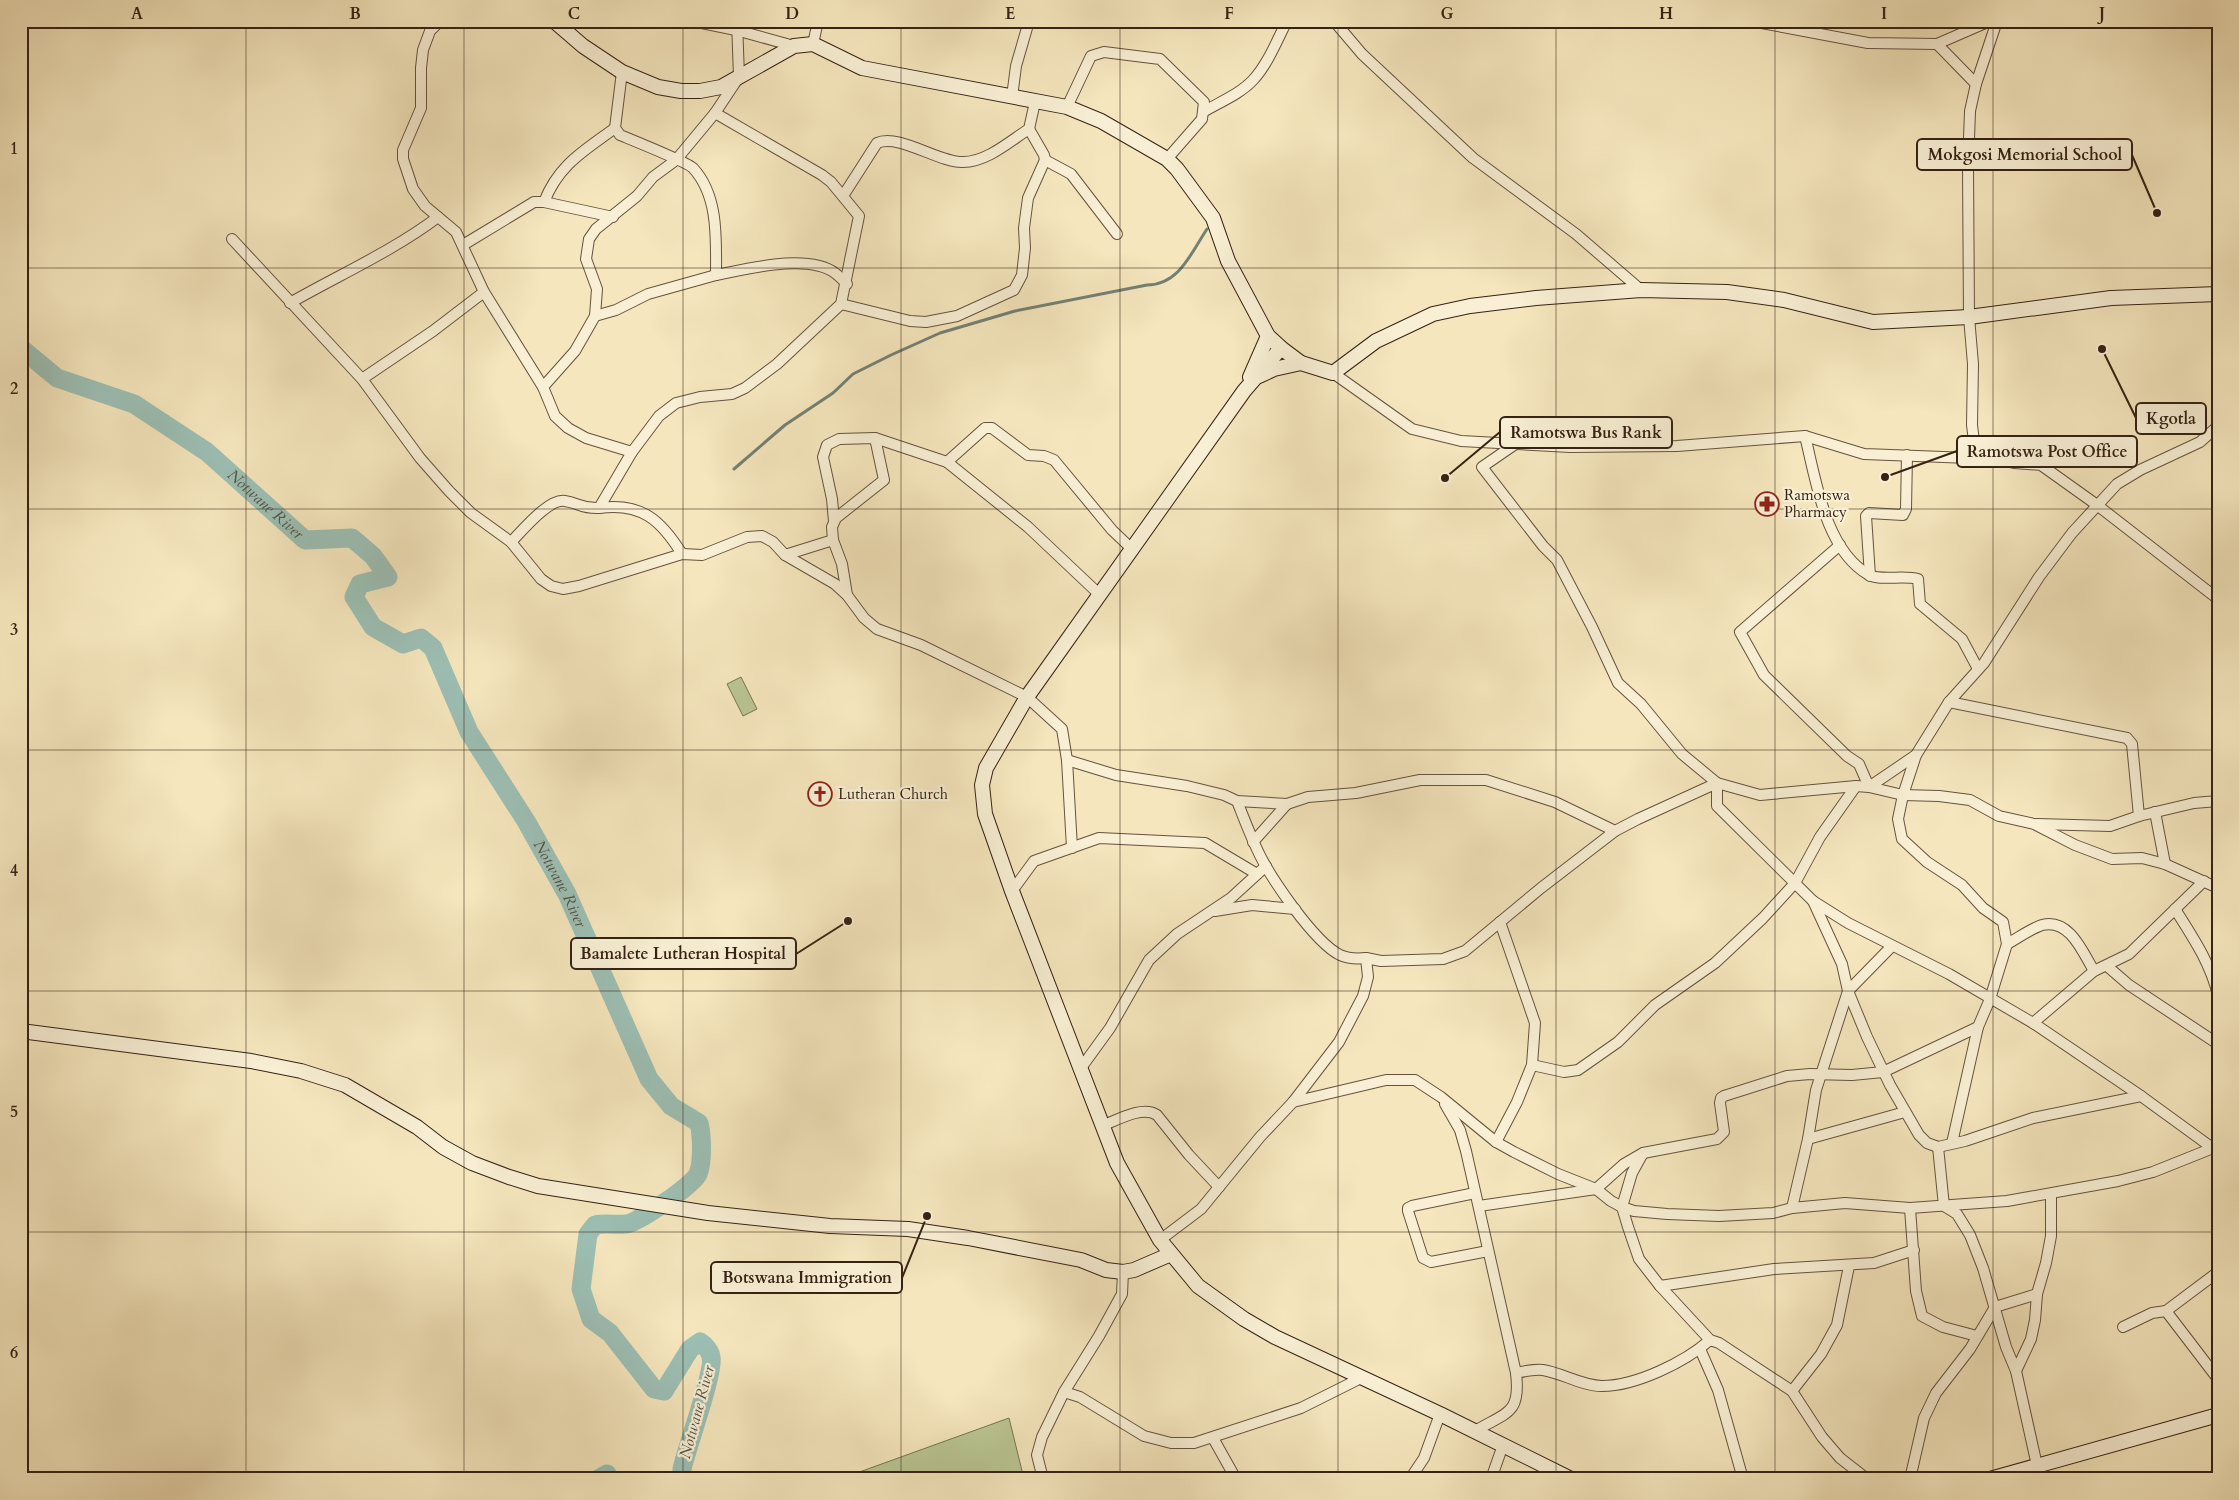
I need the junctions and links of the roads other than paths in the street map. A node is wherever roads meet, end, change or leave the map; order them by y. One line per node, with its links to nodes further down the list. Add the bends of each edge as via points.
1 (440, 21): 31 (street, via 430,31 423,50 421,108 403,150 413,188 425,206)
2 (554, 21): 15 (street, via 583,46)
3 (692, 21): 11 (street)
4 (818, 21): 12 (street)
5 (1029, 21): 18 (street, via 1016,66)
6 (1287, 21): 21 (street, via 1253,80)
7 (1334, 21): 37 (street, via 1362,54 1473,158 1576,234)
8 (1751, 21): 13 (street, via 1868,43)
9 (1990, 21): 13 (street)
10 (1997, 21): 17 (street)
11 (736, 26): 14 (street); 16 (street)
12 (813, 44): 14 (street); 18 (street, via 869,70)
13 (1937, 44): 17 (street)
14 (794, 46): 16 (street)
15 (622, 72): 16 (street, via 681,91 721,87); 23 (street)
16 (739, 77): 22 (street)
17 (1976, 84): 43 (street, via 1970,111 1968,166)
18 (1012, 97): 19 (street)
19 (1035, 102): 20 (street); 24 (street)
20 (1067, 107): 21 (street, via 1091,56 1104,52 1160,59 1204,102); 25 (street, via 1101,121)
21 (1203, 112): 25 (street, via 1202,119)
22 (715, 113): 26 (street); 28 (street, via 810,167 831,182)
23 (614, 128): 26 (street, via 620,135); 29 (street, via 557,175)
24 (1029, 129): 27 (street); 28 (street, via 989,154 963,162 882,140 874,146)
25 (1167, 158): 44 (street, via 1213,218 1228,261)
26 (676, 160): 30 (street, via 653,177); 35 (street, via 693,167 704,184 716,233)
27 (1045, 160): 32 (street, via 1071,174); 41 (street, via 1028,198 1022,275 1014,290 957,316 926,322)
28 (843, 196): 36 (street, via 860,220)
29 (544, 202): 30 (street); 34 (street, via 528,204)
30 (613, 216): 42 (street, via 596,229 586,250 597,289)
31 (438, 217): 34 (street, via 456,232); 40 (street, via 384,252)
32 (1117, 234)
33 (232, 239): 40 (street)
34 (463, 245): 38 (street)
35 (716, 275): 36 (street, via 776,263 806,264 835,272); 42 (street, via 648,294 616,310)
36 (847, 284): 41 (street)
37 (1641, 290): 43 (street, via 1736,293 1784,300 1873,322); 47 (street, via 1536,298 1433,314 1376,341)
38 (484, 292): 48 (street); 50 (street)
39 (2218, 294): 43 (street, via 2111,298)
40 (290, 303): 48 (street)
41 (841, 304): 55 (street, via 777,364 745,388 732,394 676,403 658,416)
42 (595, 316): 50 (street, via 575,351)
43 (1969, 318): 57 (street)
44 (1268, 336): 45 (street); 49 (street)
45 (1281, 348): 46 (street); 49 (street)
46 (1301, 363): 47 (street); 49 (street, via 1263,373)
47 (1333, 373): 54 (street, via 1412,429 1461,441)
48 (362, 379): 63 (street, via 420,458 449,491 471,513)
49 (1248, 386): 65 (street)
50 (543, 387): 55 (street, via 555,416 568,428 607,446)
51 (2218, 426): 59 (street, via 2200,442 2117,484)
52 (1805, 436): 54 (street, via 1677,446); 56 (street, via 1864,454); 64 (street, via 1820,500)
53 (875, 438): 58 (street); 61 (street, via 884,480); 61 (street, via 839,439 827,445 823,457)
54 (1514, 445): 77 (street, via 1482,467 1543,546 1558,560 1618,682 1641,704 1682,754)
55 (632, 452): 60 (street)
56 (1907, 456): 57 (street); 68 (street, via 1906,509 1903,515 1869,513 1866,516)
57 (1976, 458): 59 (street, via 2041,466)
58 (947, 462): 65 (street, via 986,428 992,428 1028,455 1054,460 1112,530); 70 (street, via 1028,527)
59 (2097, 505): 71 (street); 72 (street, via 2039,577)
60 (599, 508): 63 (street, via 580,507 559,500 548,506); 66 (street, via 623,507 655,519)
61 (834, 521): 62 (street)
62 (833, 540): 67 (street); 69 (street, via 842,564)
63 (511, 542): 66 (street, via 541,579 563,589)
64 (1840, 545): 68 (street); 79 (street, via 1740,632 1764,675 1859,764)
65 (1133, 550): 70 (street)
66 (682, 554): 67 (street, via 702,555 747,538 762,536)
67 (785, 555): 69 (street, via 835,584)
68 (1870, 576): 72 (street, via 1918,579 1919,602 1962,639)
69 (847, 595): 73 (street, via 877,629 921,645)
70 (1100, 595): 73 (street)
71 (2218, 599)
72 (1978, 669): 74 (street)
73 (1027, 697): 76 (street, via 1062,728); 96 (street, via 986,768 982,785 985,814)
74 (1949, 702): 75 (street); 85 (street, via 2127,738 2132,744)
75 (1916, 754): 79 (street); 80 (street)
76 (1067, 760): 81 (street, via 1116,775 1188,786); 89 (street)
77 (1716, 783): 78 (street, via 1760,795); 87 (street); 94 (street, via 1717,806)
78 (1856, 786): 79 (street); 94 (street, via 1820,837)
79 (1870, 787): 80 (street)
80 (1903, 795): 86 (street, via 1970,800 1999,816); 102 (street, via 1898,819 1902,839 1927,862 1962,885 1983,908 2003,922)
81 (1237, 801): 83 (street); 88 (street)
82 (2218, 801): 84 (street)
83 (1287, 804): 87 (street, via 1420,780 1486,780 1555,802); 88 (street)
84 (2155, 812): 85 (street); 90 (street)
85 (2139, 816): 86 (street, via 2110,826)
86 (2034, 824): 90 (street, via 2112,859 2142,858)
87 (1616, 831): 101 (street)
88 (1254, 842): 91 (street)
89 (1072, 848): 92 (street, via 1099,838 1205,843); 96 (street, via 1034,861)
90 (2165, 864): 93 (street)
91 (1266, 866): 92 (street); 99 (street)
92 (1257, 874): 100 (street, via 1231,898)
93 (2204, 881): 95 (street); 98 (street)
94 (1795, 883): 97 (street); 114 (street, via 1715,963 1655,1005 1618,1042 1578,1070 1564,1072)
95 (2218, 888)
96 (1012, 891): 115 (street)
97 (1813, 901): 103 (street); 107 (street, via 1842,964)
98 (2174, 908): 105 (street, via 2129,954); 108 (street, via 2204,954)
99 (1295, 909): 100 (street, via 1252,905); 104 (street, via 1339,954 1354,960)
100 (1209, 912): 115 (street, via 1177,934 1149,960 1110,1028)
101 (1500, 922): 104 (street, via 1466,951 1448,958 1396,961); 114 (street, via 1535,1023)
102 (2007, 944): 106 (street, via 2042,925 2059,925 2071,934); 109 (street)
103 (1892, 946): 107 (street); 109 (street)
104 (1366, 958): 120 (street, via 1368,977 1357,1010 1339,1042)
105 (2108, 966): 106 (street); 113 (street, via 2130,985)
106 (2094, 971): 110 (street)
107 (1848, 991): 116 (street); 117 (street)
108 (2218, 995)
109 (1990, 999): 110 (street); 111 (street)
110 (2033, 1023): 118 (street)
111 (1978, 1027): 116 (street); 125 (street)
112 (21, 1031): 143 (street, via 251,1061 301,1071 345,1085 472,1163 523,1182 708,1213 938,1234 1081,1260 1106,1270)
113 (2218, 1044)
114 (1532, 1065): 124 (street)
115 (1081, 1068): 122 (street)
116 (1883, 1072): 117 (street); 121 (street)
117 (1821, 1074): 123 (street); 128 (street, via 1787,1076 1724,1096 1720,1102 1723,1135 1717,1139)
118 (2141, 1096): 125 (street, via 2033,1118); 127 (street)
119 (1441, 1097): 120 (street, via 1415,1080 1386,1080); 124 (street); 131 (street, via 1460,1130)
120 (1293, 1102): 129 (street, via 1260,1136)
121 (1905, 1112): 123 (street); 126 (street, via 1919,1136)
122 (1102, 1126): 129 (street, via 1152,1111); 138 (street, via 1117,1163)
123 (1808, 1139): 136 (street)
124 (1496, 1142): 130 (street, via 1558,1174)
125 (1952, 1143): 126 (street)
126 (1938, 1147): 134 (street)
127 (2215, 1150): 132 (street, via 2153,1172)
128 (1643, 1153): 130 (street, via 1624,1164); 135 (street, via 1632,1173)
129 (1219, 1187): 138 (street, via 1201,1210)
130 (1596, 1189): 133 (street); 135 (street)
131 (1475, 1193): 133 (street); 140 (street, via 1412,1206 1408,1211 1426,1261)
132 (2051, 1194): 134 (street); 146 (street, via 2051,1236)
133 (1479, 1206): 140 (street)
134 (1944, 1206): 137 (street); 147 (street, via 1957,1214 1970,1235)
135 (1622, 1207): 136 (street, via 1634,1211 1718,1216 1772,1213); 145 (street, via 1639,1259)
136 (1792, 1208): 137 (street, via 1845,1203)
137 (1910, 1208): 139 (street)
138 (1160, 1240): 141 (street)
139 (1914, 1250): 142 (street, via 1874,1263); 150 (street, via 1916,1291 1922,1316 1943,1327)
140 (1488, 1251): 154 (street)
141 (1171, 1254): 143 (street); 155 (street, via 1198,1286 1244,1319 1290,1345)
142 (1849, 1266): 145 (street, via 1774,1269); 157 (street, via 1837,1325 1821,1354)
143 (1123, 1272): 158 (street, via 1122,1294)
144 (2218, 1272): 148 (street)
145 (1660, 1286): 151 (street)
146 (2037, 1294): 147 (street); 153 (street, via 2031,1339)
147 (1995, 1307): 150 (street); 153 (street)
148 (2166, 1312): 149 (street, via 2152,1313); 156 (street)
149 (2123, 1327)
150 (1977, 1336): 172 (street, via 1936,1393 1924,1418)
151 (1710, 1340): 152 (street); 157 (street)
152 (1700, 1349): 154 (street, via 1630,1382 1601,1386 1542,1370); 170 (street, via 1718,1390)
153 (2016, 1371): 164 (street)
154 (1516, 1373): 161 (street, via 1518,1392 1515,1405 1508,1413)
155 (1361, 1378): 159 (street); 162 (street, via 1301,1408)
156 (2218, 1379)
157 (1792, 1390): 171 (street, via 1822,1437 1840,1458)
158 (1064, 1392): 162 (street, via 1080,1397 1144,1436 1171,1443 1194,1443); 165 (street, via 1037,1455)
159 (1440, 1414): 161 (street); 167 (street, via 1424,1458)
160 (2218, 1414): 164 (street)
161 (1475, 1431): 163 (street)
162 (1213, 1438): 166 (street)
163 (1502, 1446): 168 (street); 169 (street)
164 (2038, 1472): 173 (street)
165 (1043, 1479)
166 (1236, 1479)
167 (1410, 1479)
168 (1491, 1479)
169 (1571, 1479)
170 (1743, 1479)
171 (1867, 1479)
172 (1910, 1479)
173 (1990, 1479)

